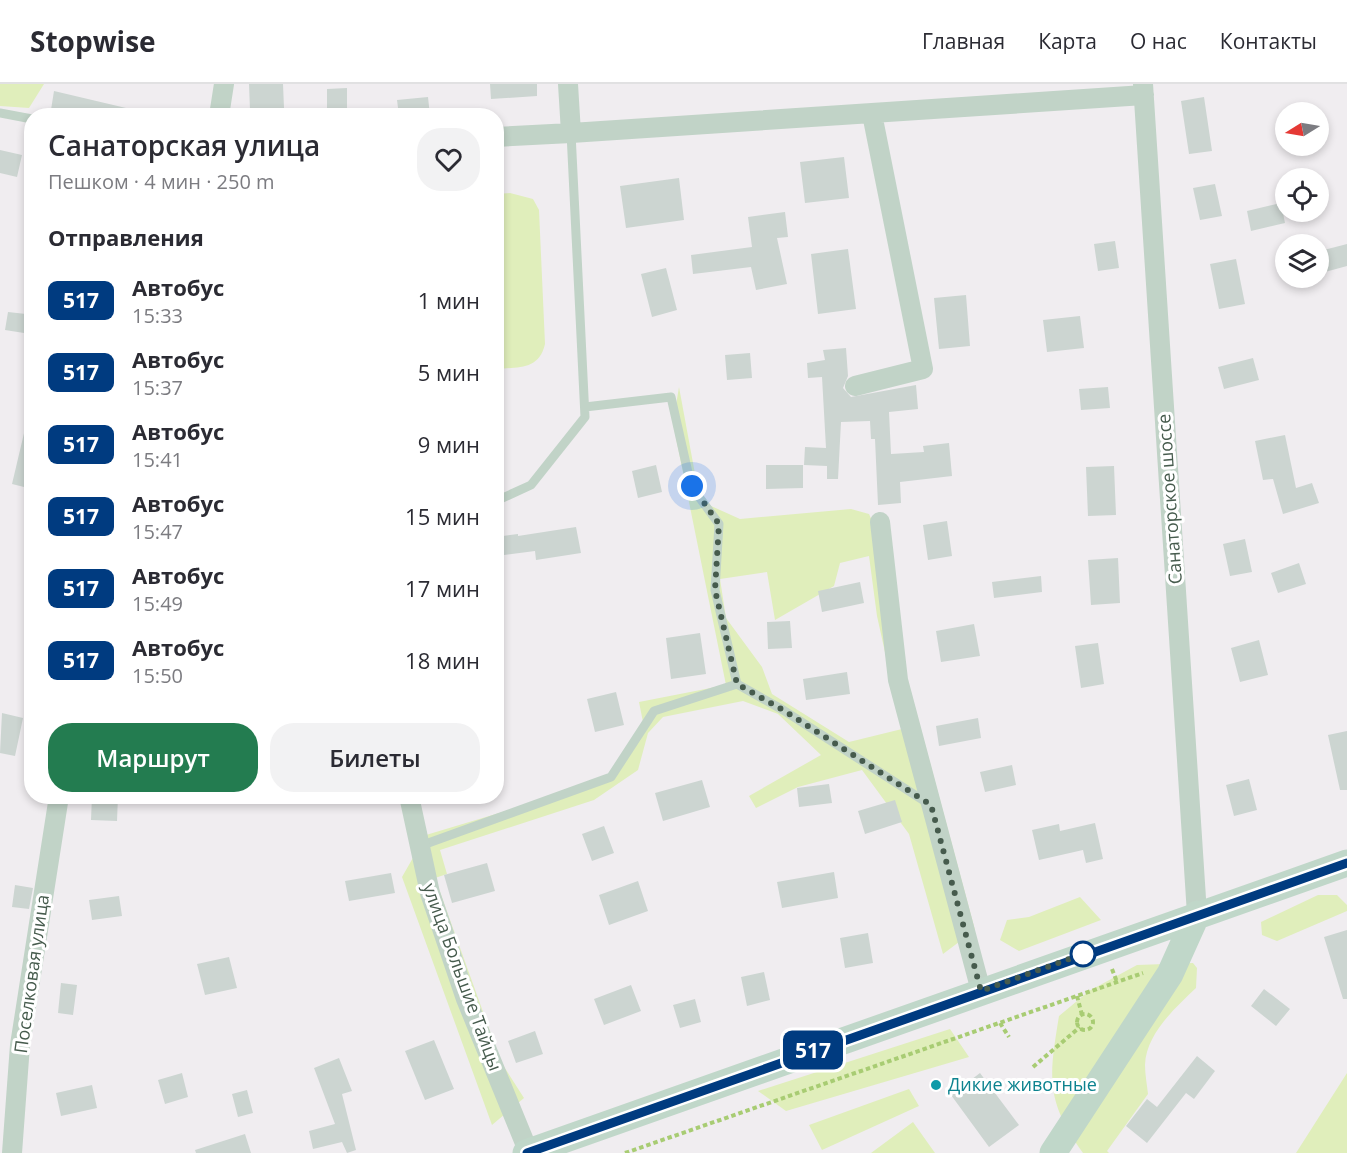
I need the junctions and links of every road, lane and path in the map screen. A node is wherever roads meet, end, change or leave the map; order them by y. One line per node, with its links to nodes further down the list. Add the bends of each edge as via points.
1 (224, 84): 4 (street)
2 (568, 84): 8 (street)
3 (1143, 90): 6 (street); 20 (street, Санаторское шоссе)
4 (220, 108)
5 (0, 113): 7 (lane)
6 (872, 114): 8 (street); 10 (street, via 923,369)
7 (24, 118)
8 (571, 133): 9 (street); 11 (lane)
9 (504, 137)
10 (855, 386)
11 (585, 407): 12 (lane, via 585,417 531,485); 14 (lane, via 671,397 692,486 719,524 715,590)
12 (504, 497)
13 (880, 522): 17 (street, via 898,680)
14 (737, 684): 17 (lane); 18 (lane, via 654,711 611,777)
15 (58, 804): 30 (street, Поселковая улица, via 20,1045)
16 (411, 804): 18 (street, улица Большие Тайцы)
17 (931, 805): 22 (street)
18 (420, 846): 31 (street, улица Большие Тайцы, via 430,893 466,999)
19 (1347, 863): 20 (main road)
20 (1197, 914): 22 (main road); 29 (main road, via 1170,974)
21 (1148, 971): 23 (path)
22 (981, 991): 31 (main road)
23 (1077, 996): 24 (path); 25 (path)
24 (1082, 1015): 26 (path); 26 (path, via 1089,1015 1093,1023 1088,1029)
25 (999, 1023): 27 (path); 32 (path)
26 (1080, 1027): 28 (path)
27 (1009, 1037)
28 (1033, 1067)
29 (1063, 1149)
30 (12, 1153)
31 (528, 1153)
32 (625, 1153)

